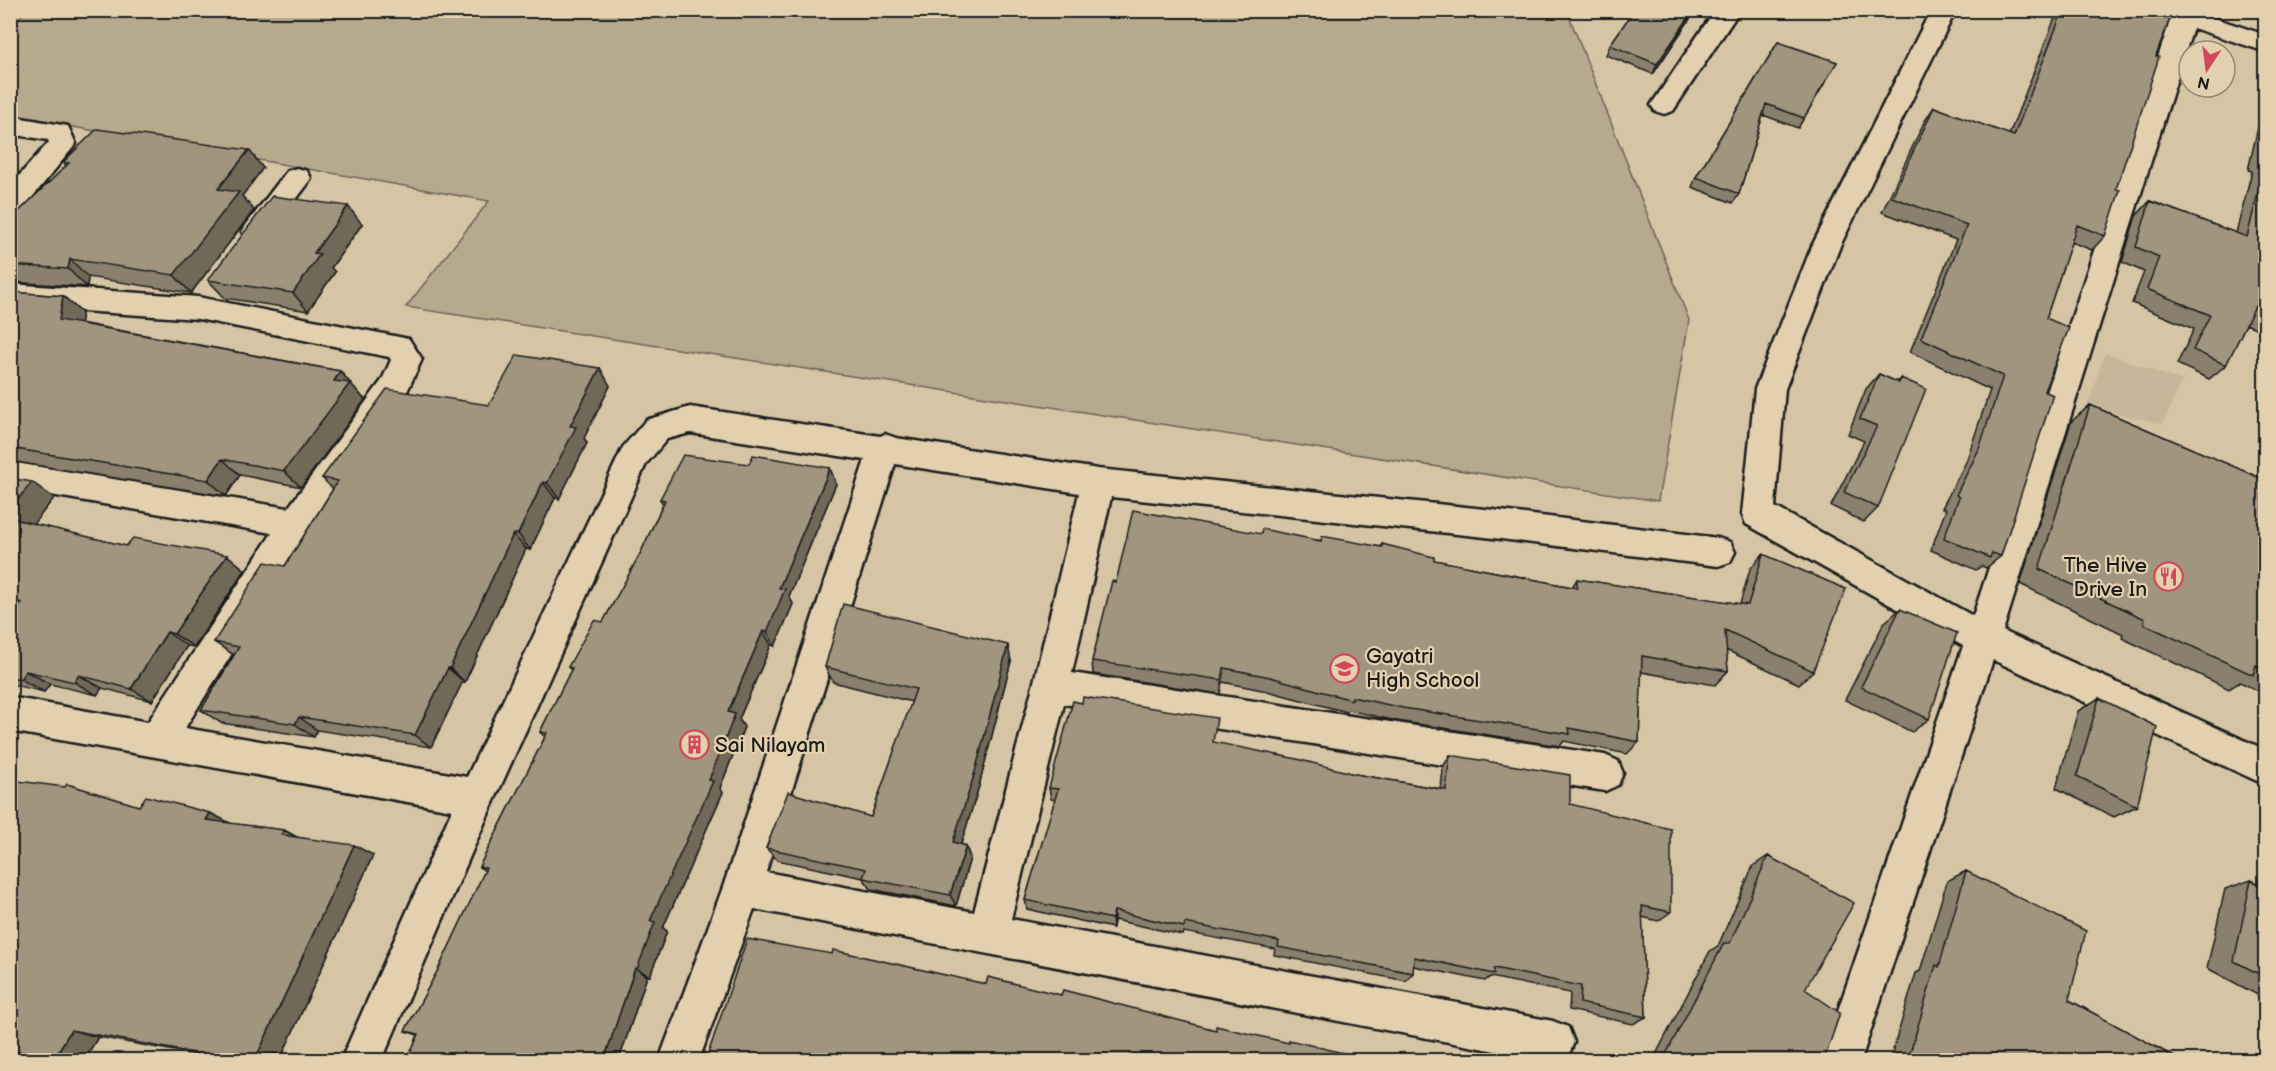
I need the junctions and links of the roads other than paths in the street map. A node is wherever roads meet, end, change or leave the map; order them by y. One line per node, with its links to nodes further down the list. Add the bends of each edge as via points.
1 (1728, 10): 5 (street)
2 (1944, 10): 16 (street, via 1826,246 1770,389 1758,514)
3 (2173, 14): 4 (street); 16 (street)
4 (2265, 44)
5 (1664, 105)
6 (10, 125): 8 (street, via 59,132 63,144)
7 (297, 178): 9 (street)
8 (10, 205)
9 (240, 252)
10 (10, 295): 14 (street, via 205,298 398,347 407,359 394,387)
11 (885, 447): 13 (street); 22 (street, via 690,420 657,429 634,456); 23 (street)
12 (10, 475): 14 (street)
13 (1098, 482): 15 (street, via 1473,521); 17 (street)
14 (296, 523): 19 (street)
15 (1718, 552)
16 (1983, 639): 20 (street); 28 (street)
17 (1051, 686): 21 (street); 24 (street)
18 (10, 714): 19 (street)
19 (157, 740): 22 (street)
20 (2265, 768)
21 (1605, 773)
22 (477, 797): 26 (street)
23 (742, 887): 24 (street); 27 (street)
24 (988, 934): 25 (street)
25 (1553, 1042)
26 (361, 1060)
27 (679, 1060)
28 (1841, 1060)

